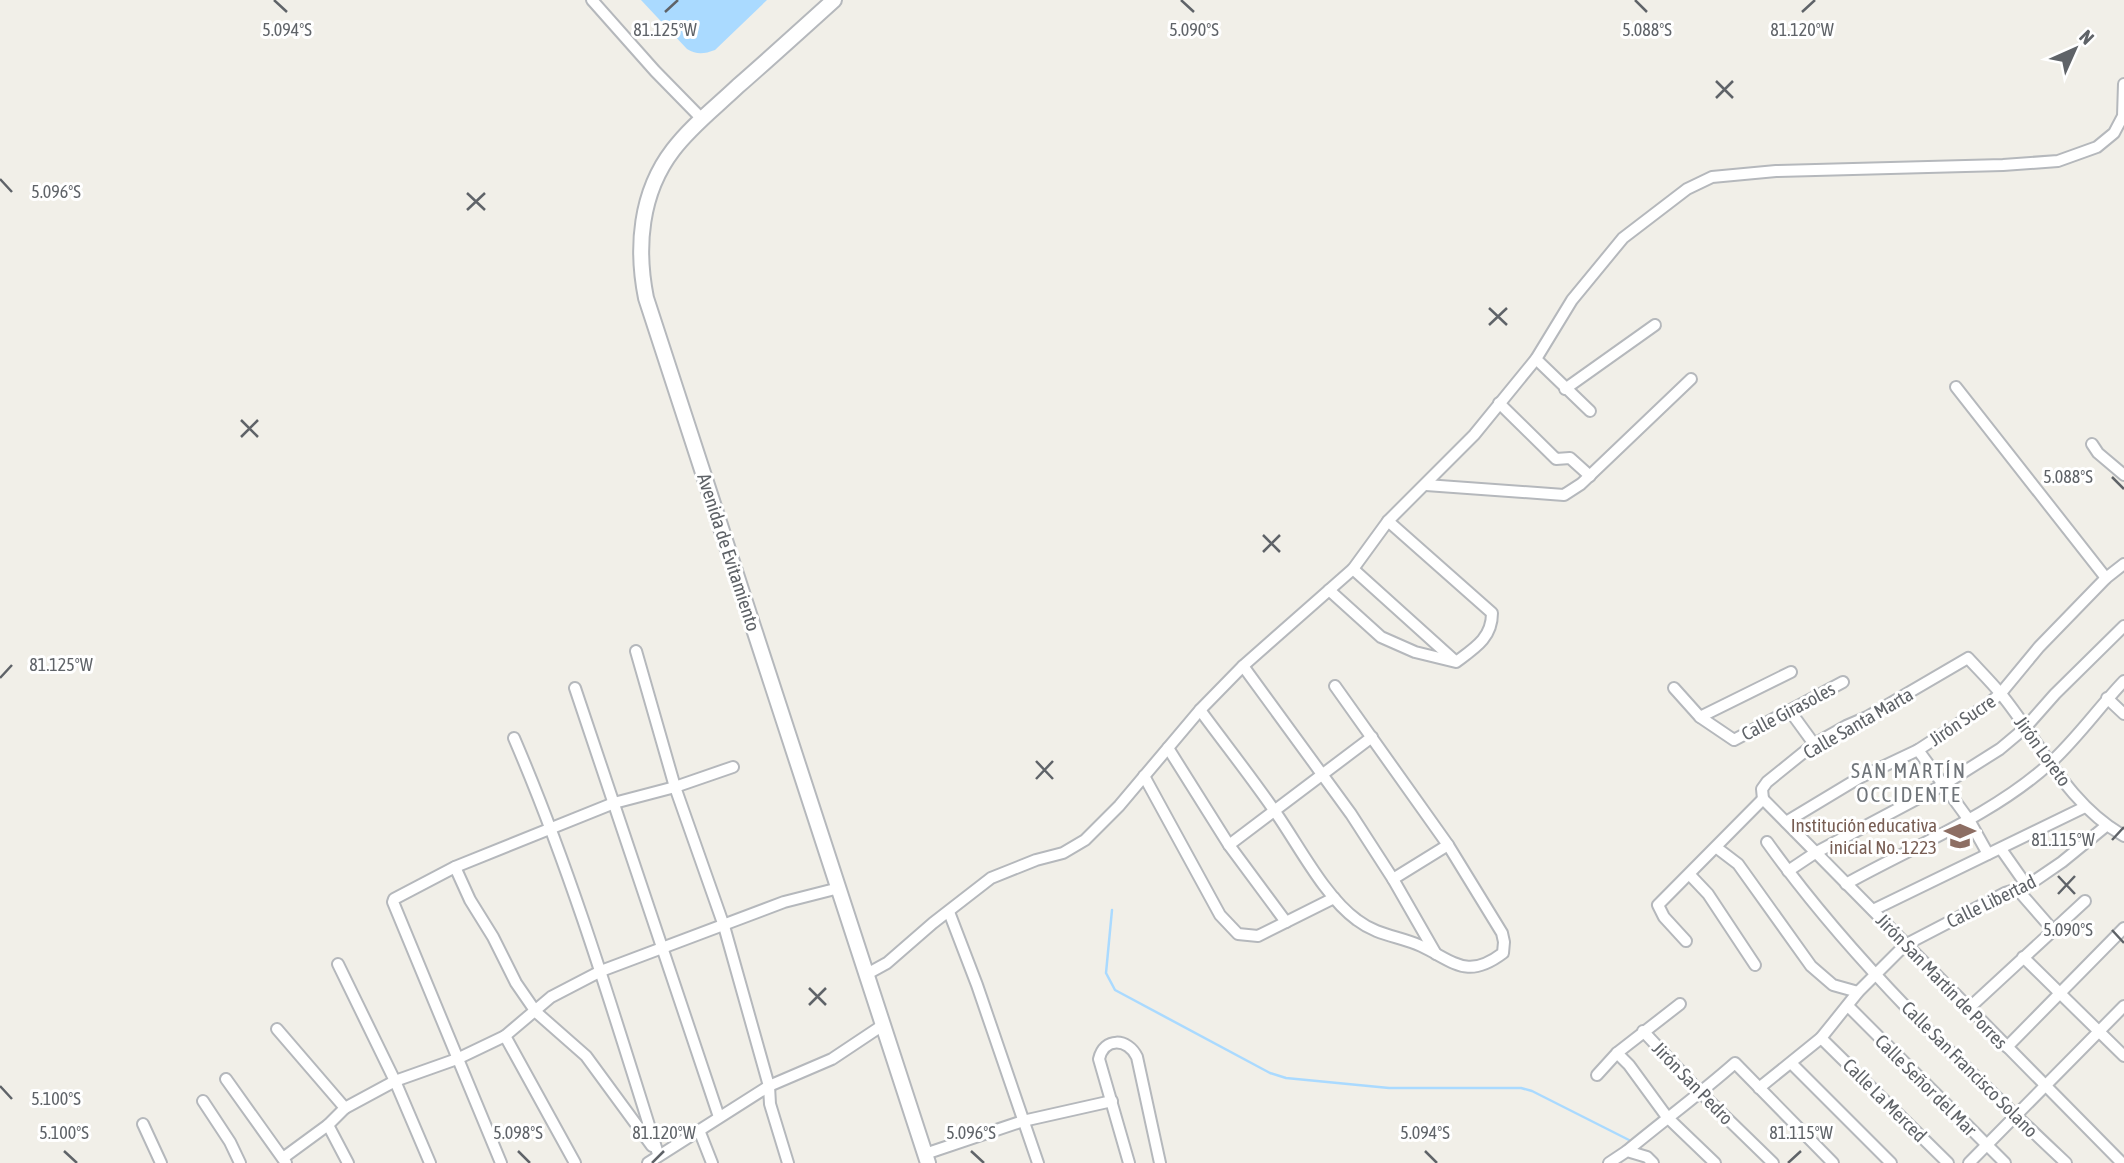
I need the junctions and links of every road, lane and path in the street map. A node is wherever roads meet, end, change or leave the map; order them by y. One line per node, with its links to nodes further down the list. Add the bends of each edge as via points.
1 (592, 0): 4 (street)
2 (834, 0): 4 (street, Avenida de Evitamiento)
3 (2124, 84): 6 (street, via 2123,116 2114,133 2097,147 2058,161 1776,171 1712,177 1699,183 1623,238 1572,300)
4 (702, 118): 72 (street, Avenida de Evitamiento, via 673,150 653,187 644,216 640,268)
5 (1655, 325): 9 (street)
6 (1536, 359): 9 (street); 10 (street)
7 (1691, 379): 14 (street)
8 (1956, 387): 19 (street)
9 (1565, 389): 11 (street)
10 (1499, 403): 14 (street, via 1556,458 1570,458); 15 (street)
11 (1591, 411)
12 (2092, 444): 13 (street)
13 (2124, 475)
14 (1590, 476): 15 (street, via 1564,495)
15 (1426, 485): 16 (street)
16 (1388, 521): 18 (street); 24 (street, via 1492,613 1492,625 1482,643)
17 (2124, 564): 19 (street, Jirón Sucre)
18 (1353, 569): 20 (street); 24 (street)
19 (2106, 578): 32 (street, Jirón Sucre)
20 (1329, 590): 24 (street, via 1381,636 1415,652); 25 (street)
21 (2124, 626): 38 (street)
22 (636, 651): 49 (street)
23 (1968, 659): 32 (street, Jirón Loreto); 41 (street, Calle Santa Marta)
24 (1456, 662)
25 (1242, 666): 34 (street); 46 (street)
26 (1791, 672): 37 (street)
27 (2124, 681): 33 (street)
28 (1843, 682): 35 (street, Calle Girasoles)
29 (1335, 687): 39 (street)
30 (575, 688): 51 (street)
31 (1674, 688): 37 (street)
32 (2001, 693): 38 (street, Jirón Loreto); 43 (street, Jirón Sucre)
33 (2107, 698): 36 (street); 44 (street)
34 (1200, 710): 42 (street); 53 (street)
35 (1790, 712): 37 (street, Calle Girasoles, via 1734,740); 41 (street)
36 (2124, 714)
37 (1700, 717)
38 (2025, 728): 44 (street, Jirón Loreto); 48 (street, via 1994,754)
39 (1372, 737): 46 (street); 61 (street)
40 (514, 738): 57 (street)
41 (1814, 744): 50 (street, Calle Santa Marta, via 1767,782)
42 (1168, 748): 47 (street); 60 (street)
43 (1918, 750): 48 (street); 55 (street, Jirón Sucre, via 1859,778)
44 (2049, 764): 52 (street, Jirón Loreto); 54 (street)
45 (733, 767): 49 (street)
46 (1323, 774): 53 (street); 69 (street)
47 (1144, 776): 76 (street, via 1078,845 998,875); 77 (street, via 1220,915 1238,934 1258,936)
48 (1943, 785): 54 (street); 64 (street)
49 (675, 787): 51 (street); 78 (street)
50 (1763, 799): 55 (street, Jirón San Martín de Porres); 62 (street, Calle Santa Marta)
51 (614, 803): 57 (street); 83 (street)
52 (2085, 807): 56 (street, Jirón Loreto); 63 (street)
53 (1274, 811): 60 (street); 73 (street)
54 (1969, 820): 65 (street); 70 (street)
55 (1786, 822): 64 (street, Jirón San Martín de Porres)
56 (2106, 826): 58 (street, Jirón Loreto); 71 (street, Calle Libertad, via 2063,862)
57 (550, 829): 66 (street); 88 (street)
58 (2124, 836)
59 (1767, 842): 67 (street, Calle San Francisco Solano)
60 (1229, 845): 77 (street)
61 (1448, 845): 69 (street); 84 (street, via 1502,933 1504,948 1494,960 1468,968)
62 (1717, 848): 68 (street, Calle Santa Marta); 91 (street, via 1738,864 1811,966 1833,985)
63 (2001, 849): 65 (street); 71 (street)
64 (1815, 853): 67 (street); 70 (street, Jirón San Martín de Porres)
65 (1988, 854): 75 (street)
66 (456, 867): 97 (street, via 516,983); 107 (street, via 393,902)
67 (1788, 871): 90 (street, Calle San Francisco Solano)
68 (1690, 875): 81 (street, Calle Santa Marta, via 1658,905); 87 (street)
69 (1393, 879): 84 (street)
70 (1846, 884): 75 (street, Jirón San Martín de Porres)
71 (2022, 887): 80 (street); 82 (street, Calle Libertad)
72 (839, 888): 78 (street, via 784,902); 89 (street, Avenida de Evitamiento)
73 (1334, 898): 77 (street); 84 (street, via 1359,922)
74 (2085, 901): 80 (street)
75 (1873, 910): 82 (street, Jirón San Martín de Porres)
76 (949, 912): 89 (street); 122 (street)
77 (1286, 922)
78 (724, 926): 83 (street); 113 (street)
79 (2124, 928): 92 (street)
80 (2052, 929): 85 (street)
81 (1686, 941)
82 (1905, 945): 90 (street, Calle Libertad); 96 (street, Jirón San Martín de Porres)
83 (663, 950): 88 (street); 120 (street)
84 (1437, 957)
85 (2023, 957): 92 (street); 96 (street)
86 (338, 964): 111 (street)
87 (1755, 965)
88 (601, 971): 97 (street, via 551,997); 128 (street)
89 (867, 974): 98 (street, Avenida de Evitamiento)
90 (1875, 975): 91 (street, Calle Libertad); 119 (street, Calle San Francisco Solano)
91 (1858, 992): 94 (street, Calle Libertad)
92 (2062, 993): 101 (street); 104 (street)
93 (1680, 1004): 100 (street)
94 (1848, 1006): 103 (street, Calle Libertad); 126 (street, Calle Señor del Mar)
95 (2124, 1006): 101 (street)
96 (1968, 1009): 104 (street, Jirón San Martín de Porres)
97 (537, 1012): 102 (street); 128 (street, via 586,1056)
98 (883, 1025): 113 (street, via 832,1059); 129 (street, Avenida de Evitamiento)
99 (276, 1029): 118 (street)
100 (1643, 1031): 105 (street); 115 (street, Jirón San Pedro)
101 (2099, 1031): 106 (street); 112 (street)
102 (505, 1036): 107 (street); 136 (street)
103 (1821, 1038): 108 (street, Calle Libertad); 149 (street, Calle La Merced)
104 (2007, 1047): 112 (street, Jirón San Martín de Porres)
105 (1617, 1053): 109 (street); 121 (street)
106 (2124, 1056)
107 (457, 1059): 111 (street); 135 (street)
108 (1792, 1063): 114 (street, Calle Libertad); 148 (street)
109 (1597, 1075)
110 (226, 1079): 130 (street)
111 (395, 1081): 118 (street); 134 (street)
112 (2045, 1084): 119 (street); 153 (street, Jirón San Martín de Porres)
113 (769, 1086): 120 (street); 139 (street)
114 (1759, 1088): 115 (street, via 1735,1063); 147 (street)
115 (1701, 1093): 121 (street); 146 (street, Jirón San Pedro)
116 (203, 1101): 132 (street)
117 (1112, 1101): 122 (street); 141 (street); 142 (street, via 1098,1059 1107,1044 1122,1042 1137,1057)
118 (345, 1108): 124 (street)
119 (2017, 1116): 126 (street); 152 (street, Calle San Francisco Solano)
120 (719, 1117): 125 (street)
121 (1667, 1117): 127 (street); 145 (street)
122 (1023, 1121): 129 (street); 140 (street)
123 (143, 1124): 131 (street)
124 (328, 1125): 130 (street); 133 (street)
125 (699, 1130): 128 (street); 138 (street)
126 (1986, 1145): 150 (street); 151 (street, Calle Señor del Mar)
127 (1628, 1151): 143 (street); 144 (street)
128 (658, 1154): 137 (street)
129 (927, 1158)
130 (285, 1161)
131 (161, 1163)
132 (240, 1163)
133 (348, 1163)
134 (430, 1163)
135 (501, 1163)
136 (575, 1163)
137 (648, 1163)
138 (712, 1163)
139 (788, 1163)
140 (1038, 1163)
141 (1129, 1163)
142 (1160, 1163)
143 (1609, 1163)
144 (1653, 1163)
145 (1714, 1163)
146 (1773, 1163)
147 (1833, 1163)
148 (1891, 1163)
149 (1948, 1163)
150 (1969, 1163)
151 (2005, 1163)
152 (2066, 1163)
153 (2122, 1163)

